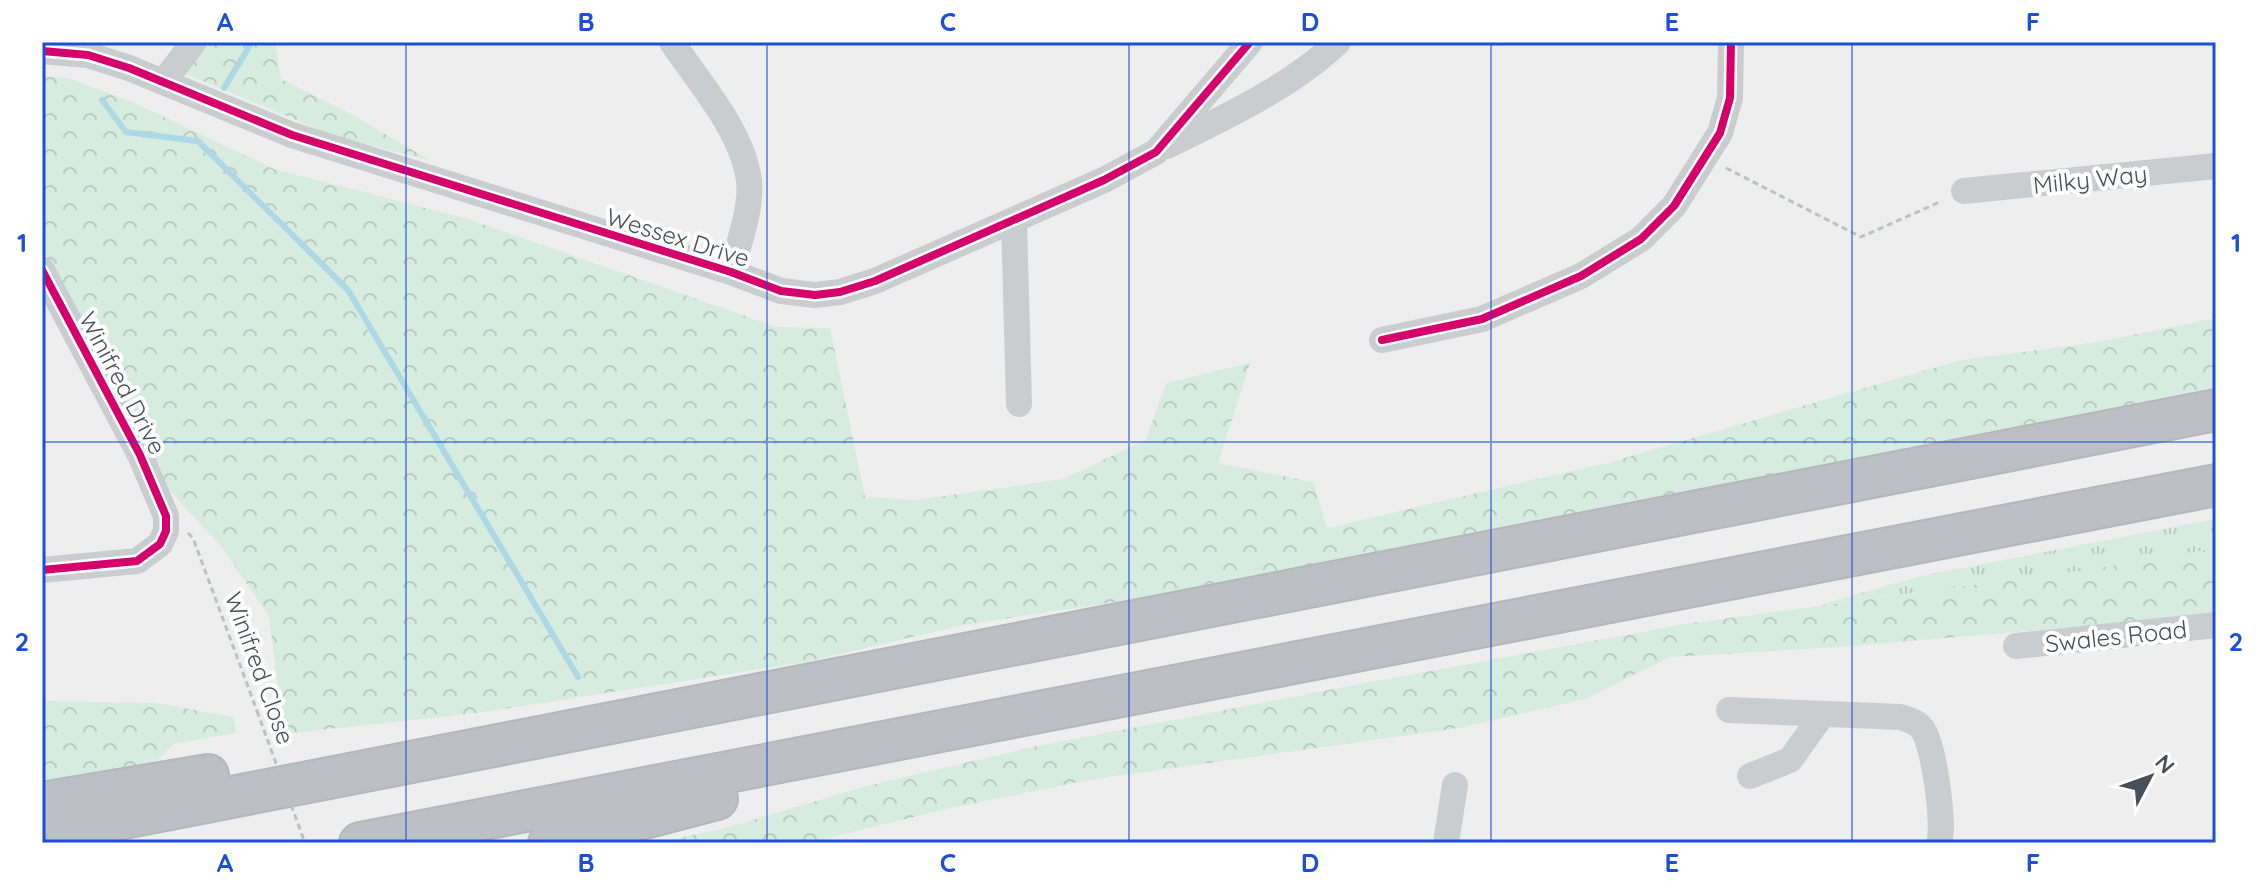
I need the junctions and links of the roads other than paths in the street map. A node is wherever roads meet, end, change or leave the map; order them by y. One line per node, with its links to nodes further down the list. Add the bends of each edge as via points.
1 (194, 42): 8 (street)
2 (672, 42): 14 (street, via 731,131 749,181)
3 (1250, 42): 9 (street, Wessex Drive)
4 (1338, 42): 9 (street, via 1232,114)
5 (1731, 42): 15 (street, via 1730,98 1720,133 1674,206 1641,239 1601,265 1482,319)
6 (90, 49): 7 (street, Wessex Drive); 8 (street, Wessex Drive)
7 (42, 51)
8 (164, 81): 14 (street, Wessex Drive, via 307,140)
9 (1156, 152): 12 (street, Wessex Drive)
10 (2216, 166): 11 (street, Milky Way)
11 (1964, 191)
12 (1014, 221): 14 (street, Wessex Drive, via 840,292 781,291); 16 (street)
13 (42, 270): 19 (street, Winifred Drive, via 140,455 166,516 160,544 137,561)
14 (731, 272)
15 (1382, 340)
16 (1019, 404)
17 (2216, 410): 22 (highway)
18 (2216, 485): 25 (highway)
19 (42, 570)
20 (2216, 625): 21 (street, Swales Road)
21 (2016, 646)
22 (946, 657): 28 (highway, via 884,659); 29 (highway)
23 (1729, 710): 24 (street)
24 (1823, 714): 26 (street, via 1790,760); 33 (street, via 1901,717 1919,725 1928,741 1942,827)
25 (1005, 718): 30 (highway); 31 (highway, via 961,737)
26 (1750, 776)
27 (1455, 785): 32 (street)
28 (42, 803)
29 (42, 834)
30 (360, 843)
31 (549, 843)
32 (1446, 843)
33 (1939, 843)

